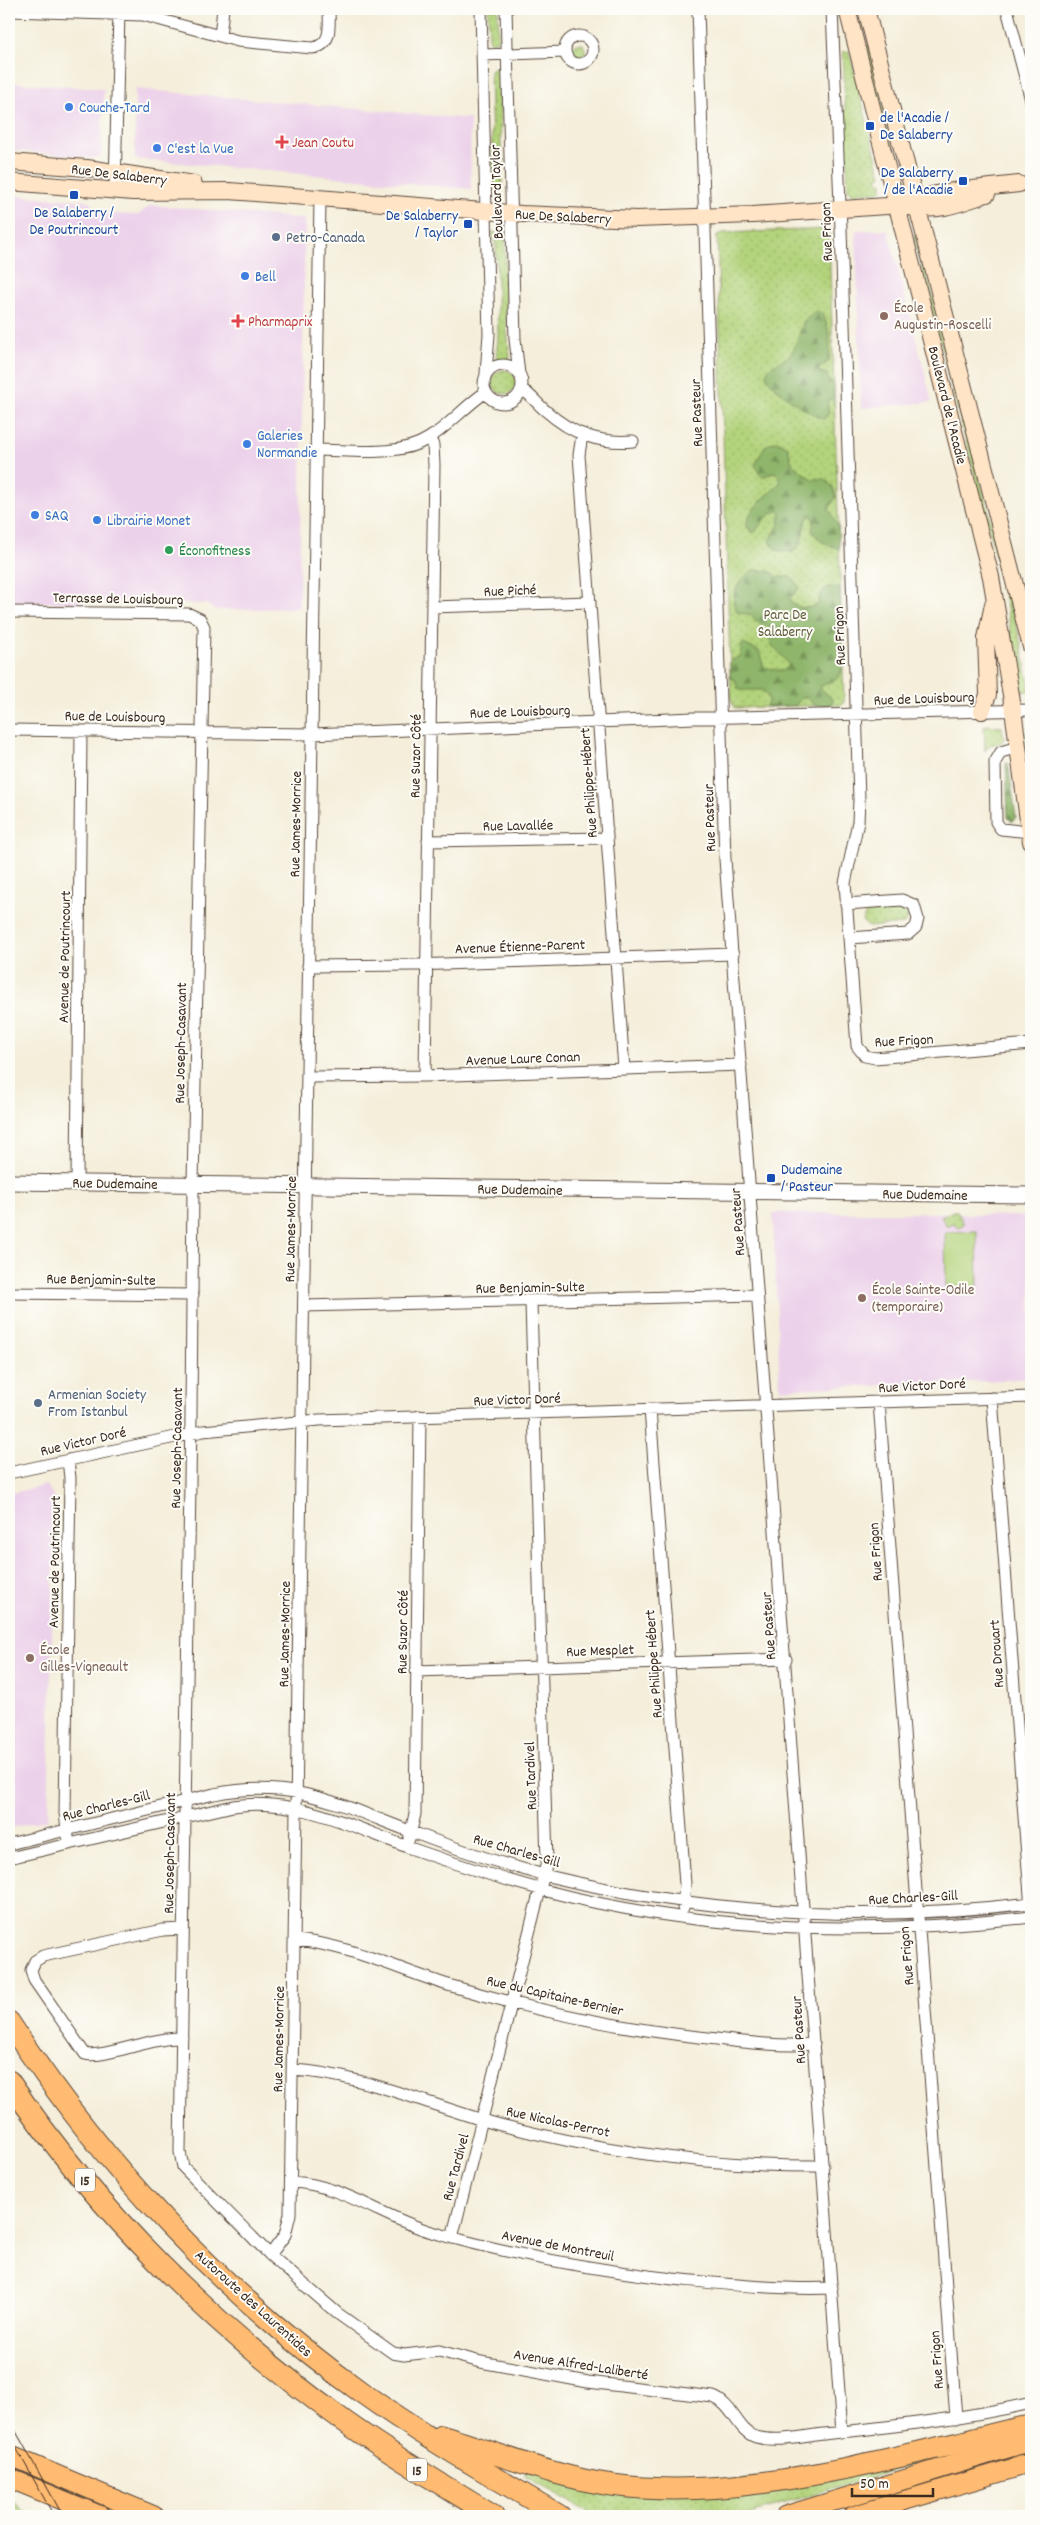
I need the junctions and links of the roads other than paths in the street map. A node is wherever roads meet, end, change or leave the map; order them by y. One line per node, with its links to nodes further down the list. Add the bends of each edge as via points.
1 (223, 9): 14 (street)
2 (329, 9): 14 (street, via 329,34 324,44 312,48 245,42)
3 (482, 9): 18 (street, Boulevard Taylor)
4 (506, 9): 17 (street, Boulevard Taylor)
5 (698, 9): 32 (street, Rue Pasteur)
6 (832, 9): 15 (street, Rue Frigon)
7 (847, 9): 13 (main road, Boulevard de l'Acadie)
8 (866, 9): 12 (main road, Boulevard de l'Acadie)
9 (1008, 9): 19 (street)
10 (9, 11): 11 (street)
11 (118, 11): 14 (street); 21 (street)
12 (872, 31): 13 (street); 28 (main road, Boulevard de l'Acadie)
13 (854, 35): 15 (street); 27 (main road, Boulevard de l'Acadie)
14 (220, 36)
15 (834, 44): 29 (street, Rue Frigon)
16 (565, 52): 17 (street)
17 (507, 54): 18 (street); 31 (street, Boulevard Taylor)
18 (483, 55): 30 (street, Boulevard Taylor)
19 (1031, 100)
20 (9, 162): 21 (main road, Rue De Salaberry, via 87,168)
21 (116, 174): 24 (street); 25 (main road, Rue De Salaberry)
22 (9, 182): 24 (main road, Rue De Salaberry)
23 (1025, 182): 28 (main road, Rue De Salaberry, via 948,207 930,210)
24 (114, 190): 25 (main road, Rue De Salaberry)
25 (229, 191): 26 (main road, Rue De Salaberry)
26 (320, 197): 30 (main road, Rue De Salaberry); 40 (street, Rue James-Morrice)
27 (897, 204): 28 (main road, Rue De Salaberry); 29 (main road, Rue De Salaberry); 41 (main road, Boulevard de l'Acadie)
28 (916, 204): 45 (main road, Boulevard de l'Acadie)
29 (840, 210): 32 (main road, Rue De Salaberry); 49 (street, Rue Frigon)
30 (486, 211): 31 (main road, Rue De Salaberry); 33 (street, Boulevard Taylor, via 489,334)
31 (511, 213): 32 (main road, Rue De Salaberry, via 618,219); 34 (street, Boulevard Taylor, via 515,339)
32 (705, 218): 50 (street, Rue Pasteur)
33 (486, 372): 34 (street, via 506,366); 36 (street, via 482,383)
34 (520, 374): 35 (street)
35 (523, 390): 36 (street, via 516,398 505,401 495,400); 37 (street, via 562,424)
36 (486, 392): 38 (street)
37 (582, 435): 39 (street, via 600,440); 42 (street, Rue Philippe-Hébert, via 579,455)
38 (429, 438): 40 (street, via 385,450); 43 (street, Rue Suzor Côté, via 433,445 434,465)
39 (633, 441)
40 (316, 450): 56 (street, Rue James-Morrice)
41 (995, 594): 47 (main road, via 986,638 988,695); 48 (main road, Boulevard de l'Acadie)
42 (590, 602): 43 (street, Rue Piché); 51 (street, Rue Philippe-Hébert)
43 (432, 607): 53 (street, Rue Suzor Côté)
44 (9, 612): 55 (street, Terrasse de Louisbourg, via 188,614 197,617 202,621 204,630)
45 (1031, 647)
46 (1031, 710): 48 (street, Rue de Louisbourg)
47 (982, 711): 48 (street, Rue de Louisbourg); 49 (street, Rue de Louisbourg)
48 (1013, 711): 57 (main road, Boulevard de l'Acadie)
49 (856, 715): 50 (street, Rue de Louisbourg); 61 (street, Rue Frigon, via 859,810 845,878)
50 (720, 719): 51 (street, Rue de Louisbourg); 63 (street, Rue Pasteur, via 724,839)
51 (599, 724): 53 (street, Rue de Louisbourg); 59 (street, Rue Philippe-Hébert)
52 (9, 730): 54 (street, Rue de Louisbourg)
53 (431, 730): 56 (street, Rue de Louisbourg); 60 (street, Rue Suzor Côté)
54 (82, 731): 55 (street, Rue de Louisbourg); 73 (street, Avenue de Poutrincourt)
55 (202, 733): 56 (street, Rue de Louisbourg); 74 (street, Rue Joseph-Casavant)
56 (312, 734): 66 (street, Rue James-Morrice)
57 (1018, 747): 58 (main road, Boulevard de l'Acadie); 58 (street, Boulevard de l'Acadie, via 1002,752 995,762 996,822 1001,829)
58 (1031, 837)
59 (608, 838): 60 (street, Rue Lavallée); 64 (street, Rue Philippe-Hébert)
60 (428, 842): 65 (street, Rue Suzor Côté)
61 (846, 904): 62 (street, Rue Frigon); 62 (street, via 904,900 914,905 918,919 916,927 908,934)
62 (849, 938): 67 (street, Rue Frigon, via 857,1046 865,1056 875,1058)
63 (733, 954): 64 (street, Avenue Étienne-Parent); 68 (street, Rue Pasteur)
64 (616, 958): 65 (street, Avenue Étienne-Parent); 69 (street, Rue Philippe-Hébert)
65 (426, 964): 66 (street, Avenue Étienne-Parent); 71 (street, Rue Suzor Côté)
66 (308, 966): 70 (street, Rue James-Morrice)
67 (1031, 1044)
68 (741, 1065): 69 (street, Avenue Laure Conan); 76 (street, Rue Pasteur)
69 (624, 1069): 71 (street, Avenue Laure Conan)
70 (307, 1076): 71 (street, Avenue Laure Conan); 75 (street, Rue James-Morrice)
71 (425, 1076)
72 (9, 1182): 73 (street, Rue Dudemaine)
73 (77, 1183): 74 (street, Rue Dudemaine)
74 (193, 1184): 75 (street, Rue Dudemaine); 79 (street, Rue Joseph-Casavant)
75 (305, 1186): 76 (street, Rue Dudemaine); 82 (street, Rue James-Morrice)
76 (750, 1192): 77 (street, Rue Dudemaine); 80 (street, Rue Pasteur)
77 (1031, 1195)
78 (9, 1294): 79 (street, Rue Benjamin-Sulte)
79 (193, 1295): 91 (street, Rue Joseph-Casavant)
80 (756, 1295): 81 (street, Rue Benjamin-Sulte); 86 (street, Rue Pasteur)
81 (531, 1302): 82 (street, Rue Benjamin-Sulte); 88 (street, Rue Tardivel)
82 (304, 1306): 90 (street, Rue James-Morrice)
83 (1031, 1397): 84 (street, Rue Victor Doré)
84 (992, 1398): 85 (street, Rue Victor Doré); 111 (street, Rue Drouart)
85 (879, 1402): 86 (street, Rue Victor Doré); 113 (street, Rue Frigon)
86 (766, 1407): 87 (street, Rue Victor Doré); 94 (street, Rue Pasteur)
87 (650, 1409): 88 (street, Rue Victor Doré); 95 (street, Rue Philippe Hébert)
88 (536, 1414): 89 (street, Rue Victor Doré); 96 (street, Rue Tardivel)
89 (420, 1416): 90 (street, Rue Victor Doré); 97 (street, Rue Suzor Côté)
90 (302, 1422): 91 (street, Rue Victor Doré); 98 (street, Rue James-Morrice)
91 (191, 1433): 92 (street, Rue Victor Doré); 99 (street, Rue Joseph-Casavant)
92 (68, 1460): 93 (street, Rue Victor Doré); 102 (street, Avenue de Poutrincourt)
93 (9, 1473)
94 (786, 1658): 95 (street, Rue Mesplet); 114 (street, Rue Pasteur)
95 (668, 1663): 96 (street, Rue Mesplet); 110 (street, Rue Philippe Hébert)
96 (542, 1667): 97 (street, Rue Mesplet); 108 (street, Rue Tardivel)
97 (416, 1671): 103 (street, Rue Suzor Côté)
98 (297, 1792): 99 (street, Rue Charles-Gill, via 247,1789); 100 (street, Rue James-Morrice); 103 (street, Rue Charles-Gill, via 332,1800)
99 (185, 1801): 101 (street, Rue Joseph-Casavant); 102 (street, Rue Charles-Gill)
100 (297, 1808): 101 (street, Rue Charles-Gill, via 242,1804); 106 (street, Rue Charles-Gill, via 327,1815); 120 (street, Rue James-Morrice)
101 (184, 1816): 104 (street, Rue Charles-Gill); 119 (street, Rue Joseph-Casavant)
102 (66, 1830): 104 (street, Avenue de Poutrincourt); 105 (street, Rue Charles-Gill)
103 (412, 1832): 106 (street, Rue Suzor Côté); 108 (street, Rue Charles-Gill)
104 (70, 1843): 107 (street, Rue Charles-Gill)
105 (9, 1844)
106 (407, 1847): 109 (street, Rue Charles-Gill)
107 (9, 1858)
108 (546, 1875): 109 (street, Rue Tardivel); 110 (street, Rue Charles-Gill)
109 (542, 1890): 115 (street, Rue Charles-Gill, via 623,1908); 121 (street, Rue Tardivel)
110 (684, 1902): 114 (street, Rue Charles-Gill); 115 (street, Rue Philippe Hébert)
111 (1031, 1903): 112 (street, Rue Drouart); 113 (street, Rue Charles-Gill)
112 (1031, 1908)
113 (917, 1913): 114 (street, Rue Charles-Gill); 118 (street, Rue Frigon)
114 (804, 1914): 117 (street, Rue Pasteur)
115 (681, 1916): 117 (street, Rue Charles-Gill)
116 (1031, 1917): 118 (street, Rue Charles-Gill)
117 (805, 1927): 118 (street, Rue Charles-Gill); 124 (street, Rue Pasteur)
118 (919, 1927): 135 (street, Rue Frigon)
119 (183, 1929): 123 (street, Rue Joseph-Casavant); 123 (street, via 163,1930 43,1956 35,1961 31,1970 32,1978 85,2054 164,2038)
120 (295, 1940): 121 (street, Rue du Capitaine-Bernier, via 344,1948 425,1977); 125 (street, Rue James-Morrice)
121 (513, 2003): 124 (street, Rue du Capitaine-Bernier, via 680,2035 742,2042); 127 (street, Rue Tardivel)
122 (9, 2022): 138 (highway, Autoroute des Laurentides / 15, via 105,2154 201,2257 300,2345)
123 (182, 2038): 128 (street, Rue Joseph-Casavant)
124 (814, 2044): 129 (street, Rue Pasteur)
125 (292, 2070): 127 (street, Rue Nicolas-Perrot, via 338,2076); 130 (street, Rue James-Morrice)
126 (9, 2081): 136 (highway, 15, via 75,2168 162,2265 261,2357)
127 (483, 2120): 129 (street, Rue Nicolas-Perrot, via 553,2137 680,2158); 131 (street, Rue Tardivel)
128 (181, 2164): 132 (street, Avenue Alfred-Laliberté)
129 (823, 2166): 133 (street, Rue Pasteur)
130 (291, 2182): 131 (street, Avenue de Montreuil, via 331,2188 403,2222); 132 (street, Rue James-Morrice, via 288,2229)
131 (452, 2238): 133 (street, Avenue de Montreuil, via 542,2259 651,2276 772,2287)
132 (270, 2255): 139 (street, Avenue Alfred-Laliberté, via 337,2313 380,2346 396,2354 439,2351 588,2382 713,2397 723,2402 748,2432 759,2438)
133 (832, 2288): 139 (street, Rue Pasteur)
134 (1031, 2403): 135 (street, Avenue Alfred-Laliberté)
135 (956, 2418): 139 (street, Avenue Alfred-Laliberté)
136 (344, 2421): 146 (highway); 147 (highway, 15)
137 (1031, 2426): 138 (highway, via 789,2477 723,2487 682,2489 626,2487 570,2477)
138 (415, 2428): 148 (highway, Autoroute des Laurentides / 15)
139 (842, 2432)
140 (1031, 2440): 149 (main road)
141 (9, 2455): 145 (main road)
142 (1031, 2463): 150 (main road)
143 (9, 2478): 144 (main road)
144 (101, 2516)
145 (154, 2516)
146 (465, 2516)
147 (493, 2516)
148 (560, 2516)
149 (785, 2516)
150 (852, 2516)

